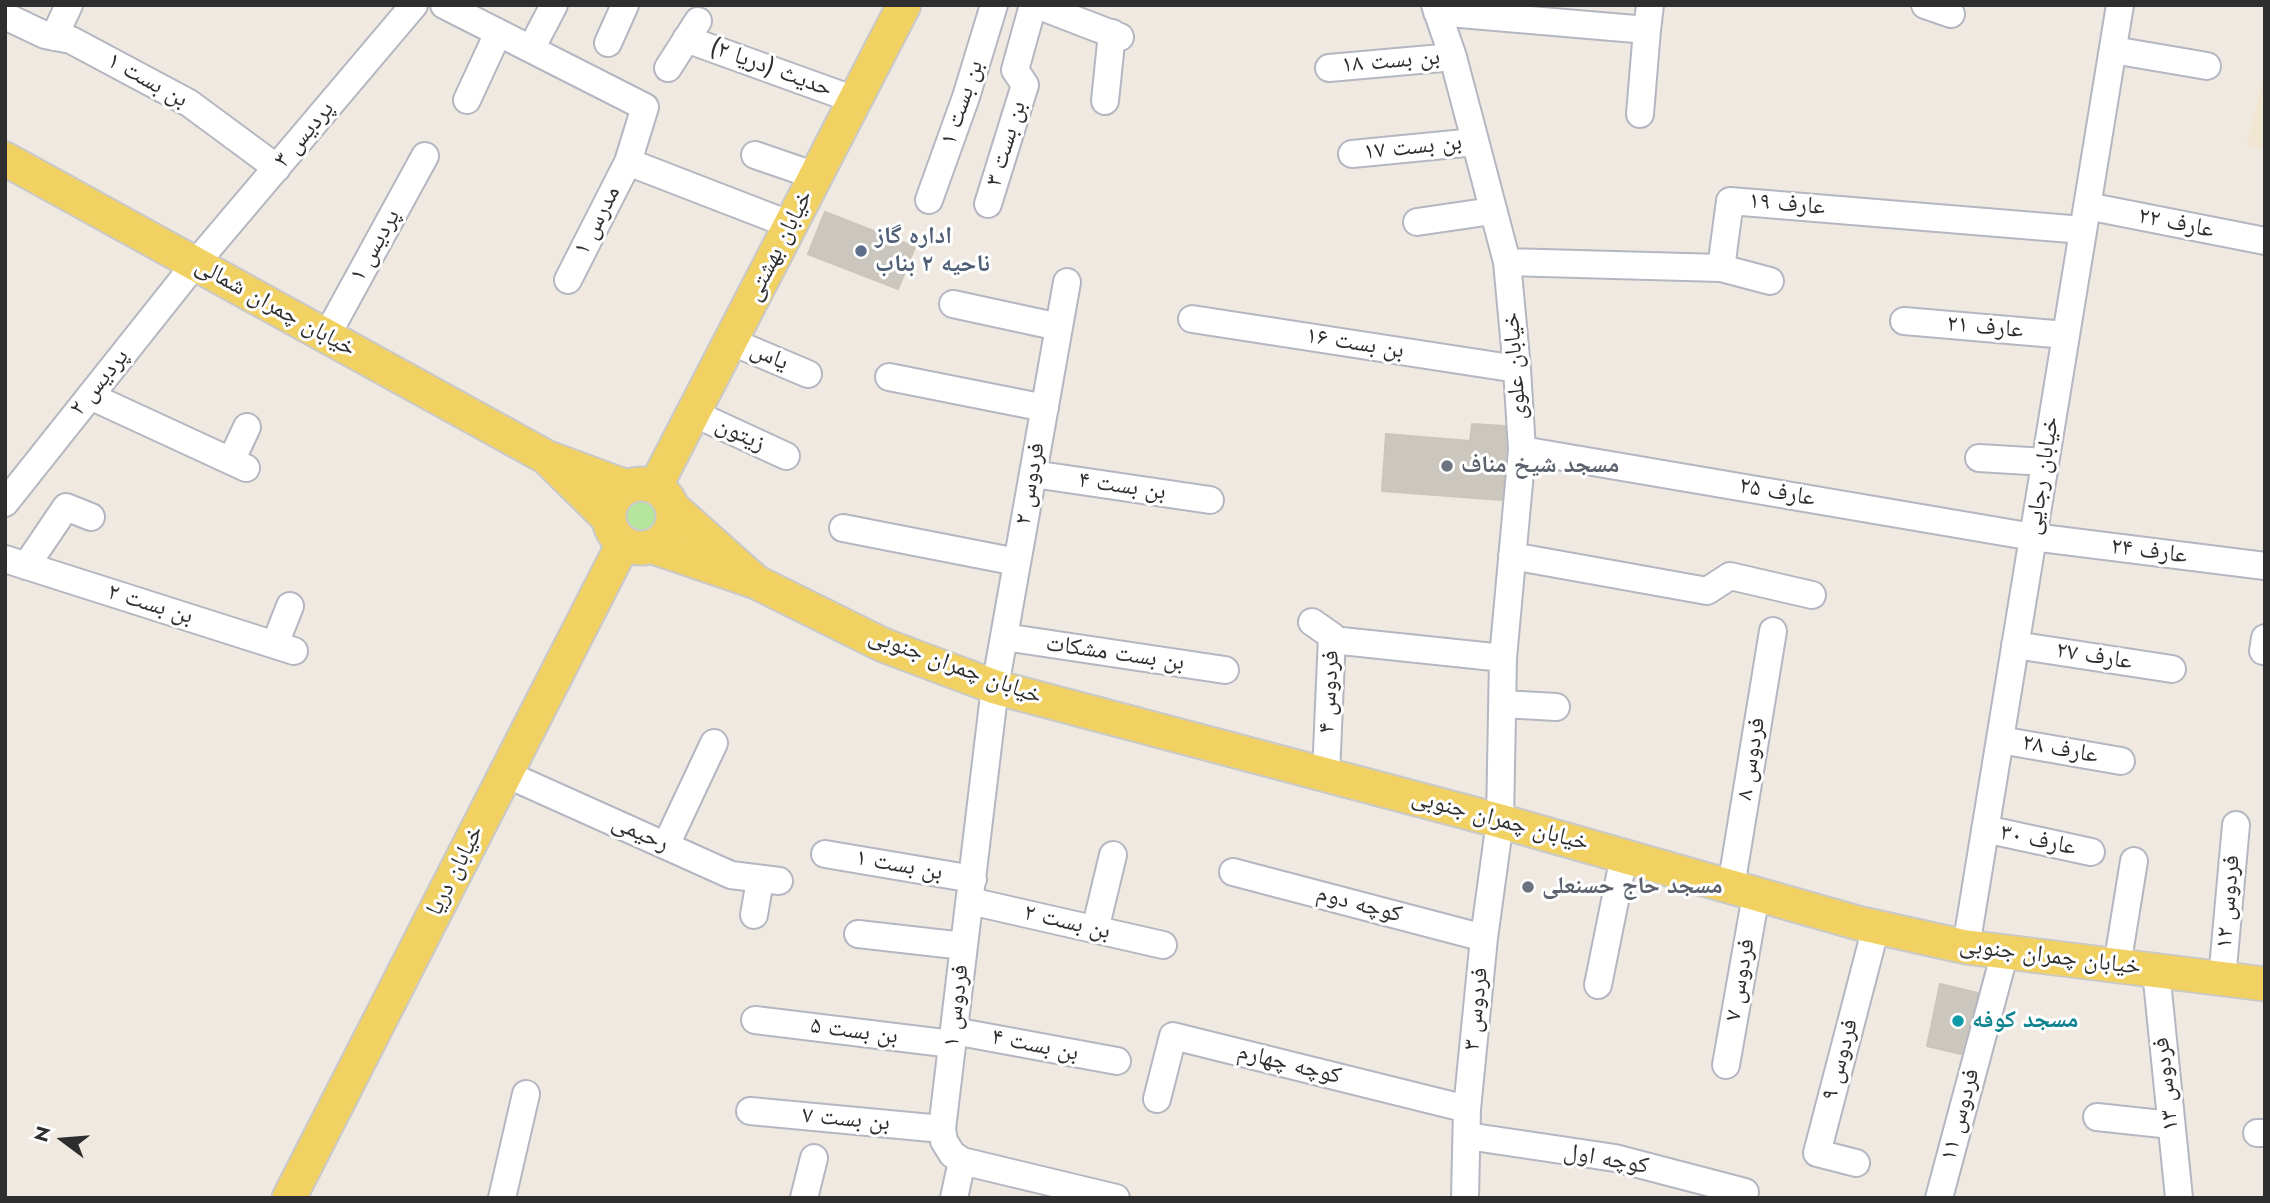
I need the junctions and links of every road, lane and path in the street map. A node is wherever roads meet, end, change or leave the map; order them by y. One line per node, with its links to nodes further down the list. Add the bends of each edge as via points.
1 (69, 5): 16 (street)
2 (414, 5): 34 (street, پردیس ۳)
3 (444, 5): 15 (street)
4 (554, 5): 18 (street)
5 (625, 5): 17 (street)
6 (904, 5): 25 (main road, خیابان بهشتی)
7 (994, 5): 36 (street, بن بست ۱)
8 (1925, 5): 12 (street)
9 (2120, 5): 19 (street, خیابان رجایی)
10 (1041, 6): 26 (street, via 1116,35); 37 (street, بن بست ۳, via 1015,70 1025,85)
11 (1436, 9): 14 (street); 20 (street, خیابان علوی)
12 (1951, 14)
13 (5, 16): 16 (street, بن بست ۱)
14 (1648, 18): 27 (street)
15 (498, 33): 18 (street); 24 (street)
16 (54, 37): 34 (street, بن بست ۱, via 71,40 189,103)
17 (608, 43)
18 (531, 49): 33 (street, مدرس ۱, via 645,107)
19 (2113, 50): 21 (street); 39 (street, خیابان رجایی)
20 (1453, 57): 23 (street, بن بست ۱۸); 28 (street, خیابان علوی)
21 (2207, 66)
22 (668, 68): 25 (street, حدیث (دریا ۲), via 692,30)
23 (1329, 68)
24 (467, 100)
25 (855, 100): 35 (main road, خیابان بهشتی)
26 (1105, 101)
27 (1640, 114)
28 (1475, 142): 29 (street, بن بست ۱۷); 38 (street, خیابان علوی)
29 (1352, 154)
30 (755, 155): 35 (street)
31 (425, 156): 54 (street, پردیس ۱)
32 (5, 159): 44 (main road, خیابان چمران شمالی)
33 (628, 162): 41 (street); 46 (street, مدرس ۱)
34 (277, 168): 44 (street, پردیس ۳)
35 (816, 176): 41 (main road, خیابان بهشتی)
36 (929, 200)
37 (988, 204)
38 (1492, 211): 40 (street); 43 (street, خیابان علوی)
39 (2085, 218): 42 (street, عارف ۲۲); 45 (street, عارف ۱۹, via 1730,201); 53 (street, خیابان رجایی)
40 (1417, 222)
41 (791, 225): 55 (main road, خیابان بهشتی)
42 (2265, 241)
43 (1507, 262): 45 (street); 56 (street, خیابان علوی)
44 (195, 264): 54 (main road, خیابان چمران شمالی); 59 (street, پردیس ۲)
45 (1721, 268): 47 (street)
46 (568, 280)
47 (1770, 281)
48 (1067, 282): 52 (street, فردوس ۲)
49 (953, 304): 52 (street)
50 (1192, 319): 56 (street, بن بست ۱۶)
51 (1904, 321): 53 (street, عارف ۲۱)
52 (1059, 327): 60 (street, فردوس ۲)
53 (2066, 335): 67 (street, خیابان رجایی)
54 (326, 337): 65 (main road, خیابان چمران شمالی)
55 (730, 341): 57 (street, یاس); 61 (main road, خیابان بهشتی)
56 (1517, 369): 63 (street, خیابان علوی)
57 (808, 374)
58 (889, 377): 60 (street)
59 (90, 396): 62 (street, via 238,465); 71 (street, پردیس ۲)
60 (1045, 408): 68 (street, فردوس ۲)
61 (693, 413): 64 (street, زیتون); 69 (main road, خیابان بهشتی)
62 (247, 427)
63 (1522, 450): 75 (street, عارف ۲۵); 76 (street, خیابان علوی)
64 (786, 456)
65 (546, 457): 69 (main road, خیابان چمران شمالی); 74 (main road, خیابان چمران شمالی)
66 (1979, 458): 67 (street)
67 (2045, 462): 75 (street, خیابان رجایی)
68 (1033, 474): 70 (street, بن بست ۴); 77 (street, فردوس ۲)
69 (652, 493): 74 (main road, via 613,500); 74 (main road, via 674,516 669,534); 80 (main road, خیابان چمران جنوبی)
70 (1210, 500)
71 (5, 503)
72 (91, 517): 78 (street, via 66,507)
73 (843, 528): 77 (street)
74 (628, 536): 80 (main road, خیابان چمران جنوبی); 99 (main road, خیابان دریا)
75 (2033, 537): 79 (street, عارف ۲۴); 88 (street, خیابان رجایی)
76 (1512, 556): 81 (street, via 1707,591 1730,576); 90 (street, خیابان علوی)
77 (1017, 562): 85 (street, فردوس ۲)
78 (16, 563): 82 (street, بن بست ۲, via 285,648)
79 (2265, 566)
80 (756, 582): 93 (main road, خیابان چمران جنوبی, via 883,645)
81 (1812, 595)
82 (290, 606)
83 (1312, 622): 87 (street, فردوس ۴)
84 (1773, 631): 112 (street, فردوس ۸)
85 (1004, 637): 92 (street, بن بست مشکات); 93 (street, فردوس ۲)
86 (2265, 638): 89 (street)
87 (1332, 640): 90 (street); 100 (street, فردوس ۴)
88 (2015, 645): 91 (street, عارف ۲۷); 96 (street, خیابان رجایی)
89 (2265, 651)
90 (1503, 658): 94 (street, خیابان علوی)
91 (2172, 669)
92 (1225, 670)
93 (995, 687): 100 (main road, خیابان چمران جنوبی); 111 (street, فردوس ۱)
94 (1503, 704): 95 (street); 101 (street, خیابان علوی)
95 (1556, 707)
96 (2000, 740): 98 (street, عارف ۲۸); 103 (street, خیابان رجایی)
97 (714, 743): 104 (street)
98 (2121, 761)
99 (506, 774): 104 (street, رحیمی); 143 (main road, خیابان دریا)
100 (1326, 774): 101 (main road, خیابان چمران جنوبی)
101 (1500, 821): 108 (main road, خیابان چمران جنوبی); 117 (street, فردوس ۳)
102 (2236, 825): 124 (street, فردوس ۱۲)
103 (1985, 830): 105 (street, عارف ۳۰); 120 (street, خیابان رجایی)
104 (666, 845): 113 (street, رحیمی, via 731,875 769,880)
105 (2091, 852)
106 (825, 854): 111 (street, بن بست ۱)
107 (1113, 855): 115 (street)
108 (1624, 856): 112 (main road, خیابان چمران جنوبی); 126 (street)
109 (2134, 861): 122 (street)
110 (1233, 872): 117 (street, کوچه دوم)
111 (971, 890): 115 (street, بن بست ۲); 119 (street, فردوس ۱)
112 (1743, 891): 114 (main road, خیابان چمران جنوبی); 130 (street, فردوس ۷)
113 (754, 915)
114 (1876, 928): 120 (main road, خیابان چمران جنوبی); 141 (street, فردوس ۹, via 1817,1153)
115 (1095, 930): 118 (street, بن بست ۲)
116 (858, 934): 119 (street)
117 (1485, 938): 133 (street, فردوس ۳)
118 (1163, 945)
119 (964, 946): 128 (street, فردوس ۱)
120 (1966, 947): 121 (main road, خیابان چمران جنوبی)
121 (2005, 952): 122 (main road, خیابان چمران جنوبی); 149 (street, فردوس ۱۱)
122 (2117, 966): 123 (main road, خیابان چمران جنوبی)
123 (2156, 971): 124 (main road, خیابان چمران جنوبی); 136 (street, فردوس ۱۳)
124 (2222, 979): 125 (main road, خیابان چمران جنوبی)
125 (2265, 984)
126 (1598, 985)
127 (755, 1020): 128 (street, بن بست ۵)
128 (953, 1037): 129 (street, بن بست ۴); 137 (street, فردوس ۱)
129 (1117, 1061)
130 (1726, 1065)
131 (526, 1094): 144 (street)
132 (1157, 1098): 133 (street, کوچه چهارم, via 1173,1036)
133 (1467, 1109): 138 (street, فردوس ۳)
134 (750, 1111): 137 (street, بن بست ۷)
135 (2097, 1116): 136 (street)
136 (2171, 1125): 150 (street, فردوس ۱۳)
137 (942, 1129): 140 (street, via 952,1154)
138 (1467, 1136): 142 (street, کوچه اول, via 1615,1158); 148 (street, فردوس ۳)
139 (814, 1158): 145 (street)
140 (962, 1161): 146 (street); 147 (street)
141 (1856, 1163)
142 (1745, 1192)
143 (289, 1198)
144 (502, 1198)
145 (804, 1198)
146 (954, 1198)
147 (1116, 1198)
148 (1465, 1198)
149 (1939, 1198)
150 (2179, 1198)

